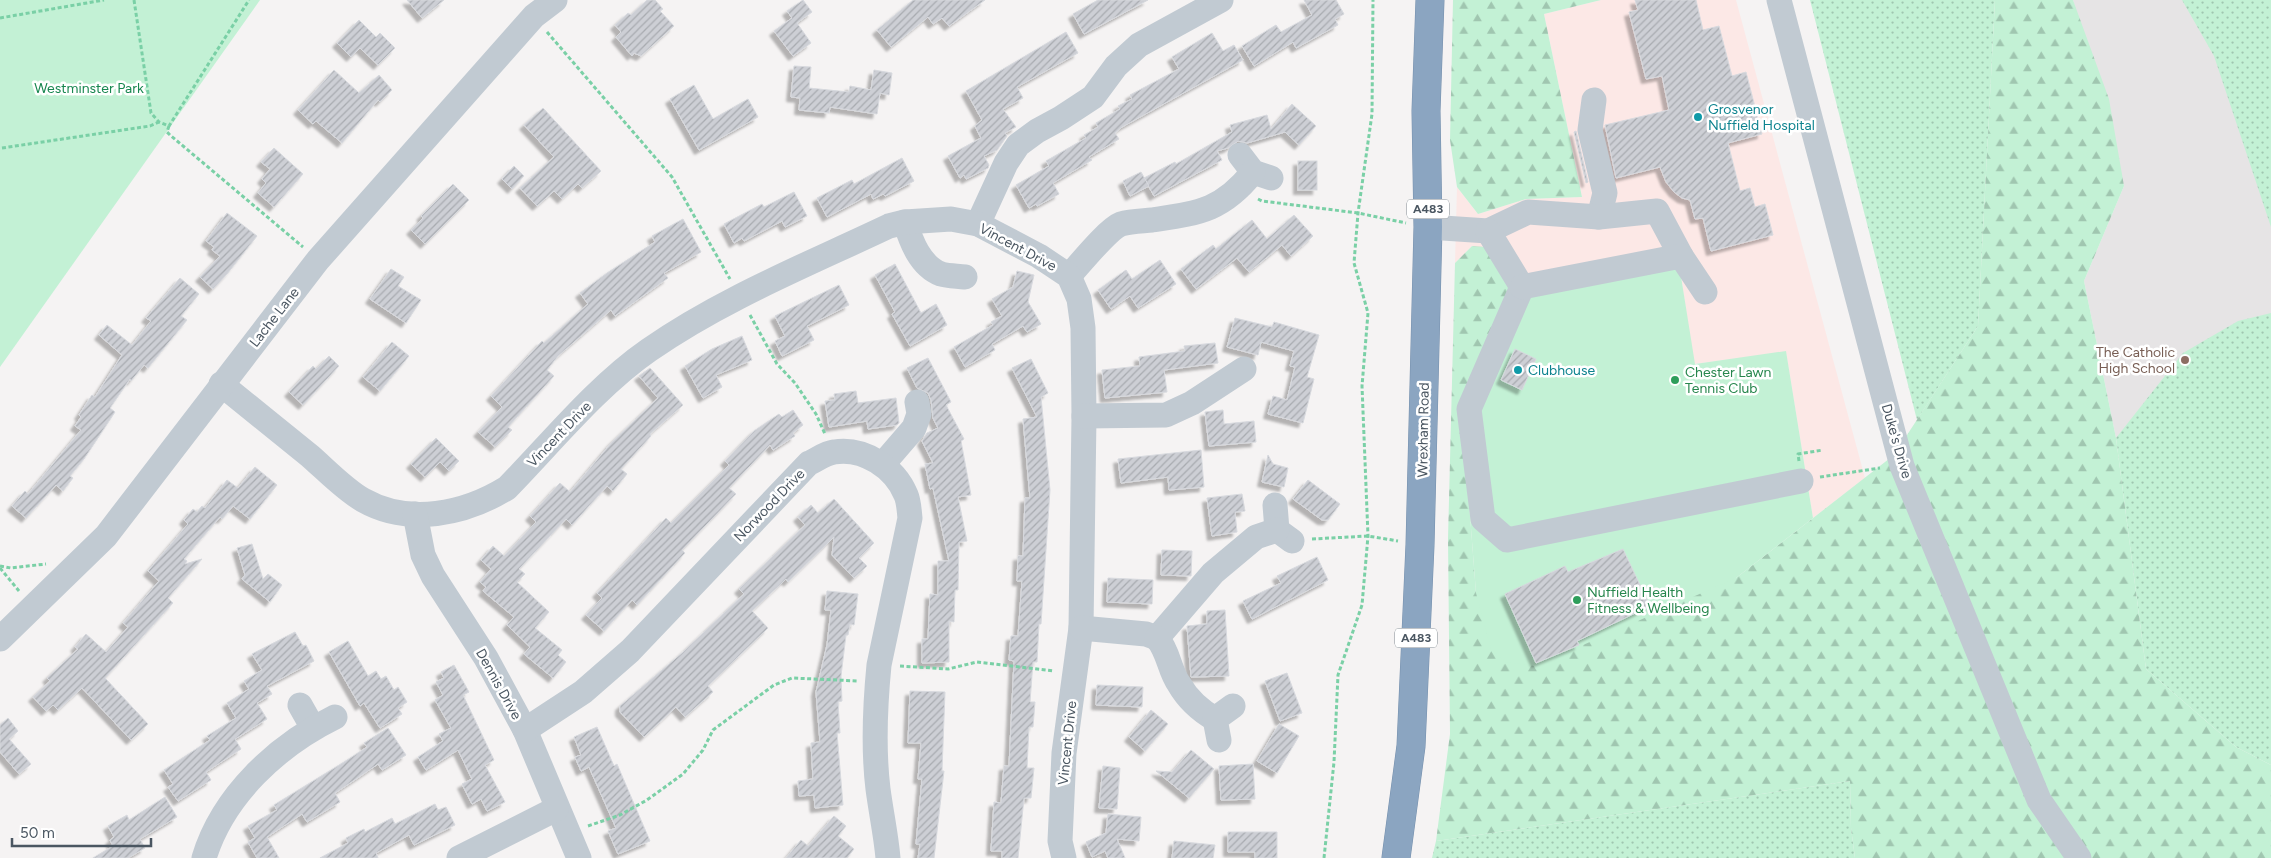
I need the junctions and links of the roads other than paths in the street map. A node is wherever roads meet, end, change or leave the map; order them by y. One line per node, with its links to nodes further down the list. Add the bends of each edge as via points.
1 (555, 0): 5 (street, Lache Lane)
2 (1222, 0): 10 (street, via 1139,45 1116,66 1093,97 1018,145 1006,163)
3 (1430, 0): 11 (highway, Wrexham Road / A483, via 1426,111)
4 (1779, 0): 41 (street, Duke's Drive, via 1902,466 2039,800)
5 (529, 8): 19 (street, Lache Lane, via 318,260)
6 (1594, 100): 8 (street, via 1590,130 1604,193)
7 (1251, 174): 14 (street, Vincent Drive, via 1211,209 1120,224)
8 (1599, 217): 12 (street, via 1528,212); 13 (street, via 1658,211)
9 (905, 222): 10 (street, Vincent Drive, via 951,219); 15 (street, via 911,241 927,266 941,274); 25 (street, Vincent Drive, via 889,226 740,296 650,350 616,376 507,488 488,500 464,510)
10 (978, 224): 14 (street, Vincent Drive)
11 (1428, 227): 12 (street); 40 (highway, Wrexham Road / A483, via 1411,746)
12 (1488, 231): 16 (street)
13 (1681, 256): 16 (street); 17 (street)
14 (1069, 276): 21 (street, Vincent Drive, via 1079,300 1083,328)
15 (965, 278)
16 (1522, 287): 23 (street, via 1469,409 1483,519 1507,540)
17 (1706, 292)
18 (1244, 369): 21 (street, via 1192,403 1166,415)
19 (221, 384): 25 (street, Vincent Drive, via 363,500 391,511); 28 (street, Lache Lane, via 106,536)
20 (918, 402): 22 (street, via 919,414 914,428)
21 (1084, 416): 26 (street, Vincent Drive)
22 (882, 464): 33 (street, Norwood Drive, via 859,453 833,452 809,463 630,651 583,692); 38 (street, Norwood Drive, via 900,481 907,497 910,518 878,674 875,746)
23 (1801, 481)
24 (1275, 505): 27 (street, via 1284,535 1256,537 1213,573)
25 (415, 514): 33 (street, Dennis Drive, via 423,555 432,576 486,658)
26 (1081, 628): 27 (street, via 1146,634); 39 (street, Vincent Drive, via 1064,753 1060,841)
27 (1157, 638): 31 (street, via 1164,647 1178,684 1204,713)
28 (0, 639)
29 (300, 705): 32 (street)
30 (335, 717): 32 (street)
31 (1222, 722)
32 (313, 728): 35 (street, via 260,768 220,822)
33 (525, 730): 34 (street, Dennis Drive)
34 (556, 808): 36 (street); 37 (street, Dennis Drive)
35 (204, 858)
36 (459, 858)
37 (579, 858)
38 (888, 858)
39 (1064, 858)
40 (1396, 858)
41 (2078, 858)

